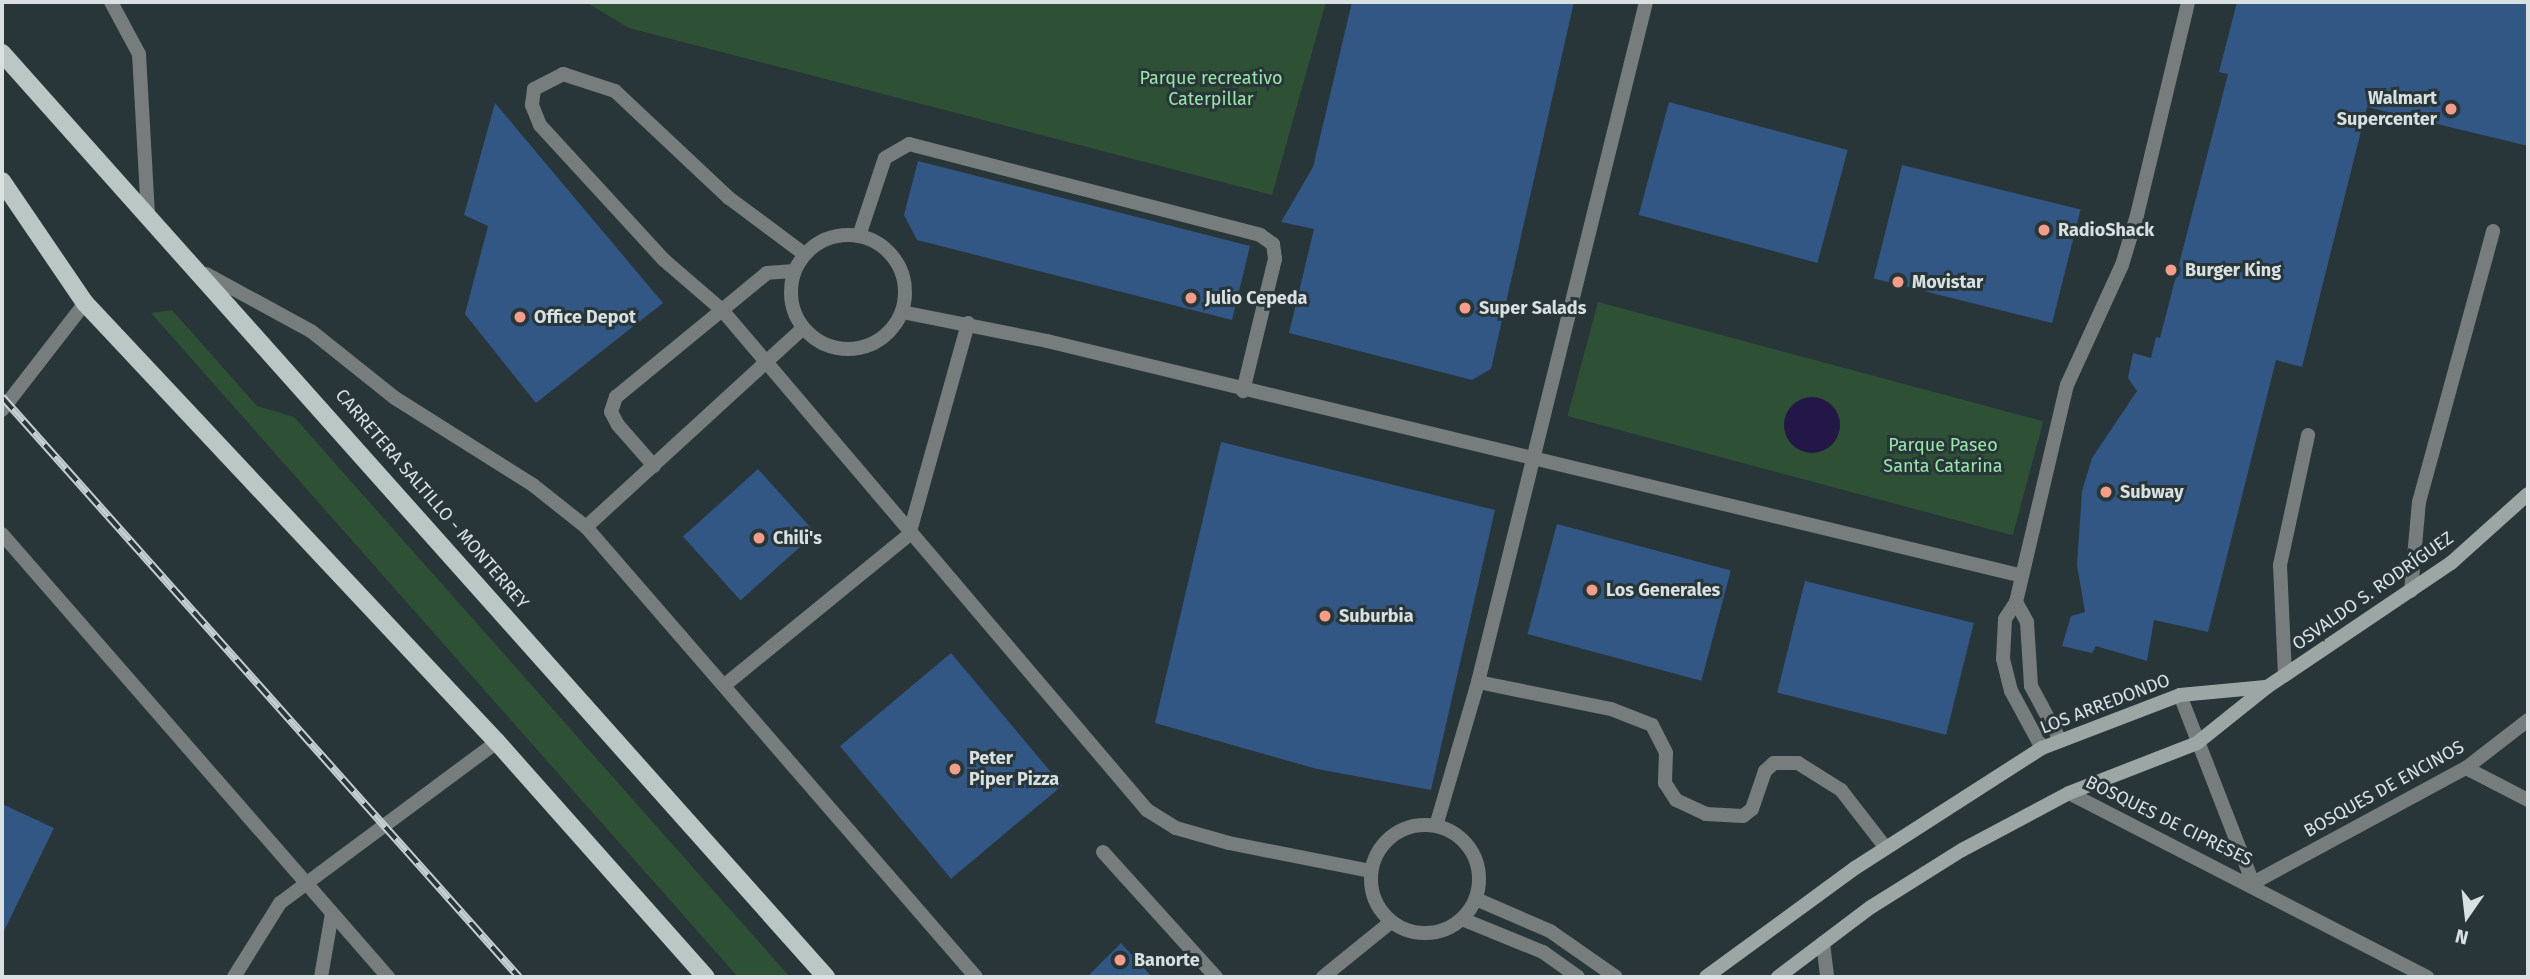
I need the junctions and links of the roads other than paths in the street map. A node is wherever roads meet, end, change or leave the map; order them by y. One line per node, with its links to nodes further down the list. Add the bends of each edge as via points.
1 (110, 2): 7 (street, via 139,54)
2 (1646, 2): 23 (street)
3 (2188, 2): 29 (street, via 2137,215 2067,385)
4 (2, 53): 7 (main road, CARRETERA SALTILLO - MONTERREY)
5 (2, 181): 8 (main road)
6 (2, 199): 8 (street)
7 (148, 214): 13 (main road, CARRETERA SALTILLO - MONTERREY)
8 (32, 225): 14 (main road)
9 (2493, 231): 30 (street, via 2419,502)
10 (859, 236): 11 (street, via 820,242); 16 (street, via 877,243 902,273); 20 (street, via 885,158 909,144 1261,235 1272,244 1275,259)
11 (804, 254): 12 (street); 15 (street, via 729,198 615,91 576,75 546,78 534,89 532,106 540,125 664,260)
12 (794, 271): 15 (street, via 766,273); 18 (street, via 790,291)
13 (205, 274): 26 (street, via 311,331 395,398 533,485); 60 (main road, CARRETERA SALTILLO - MONTERREY)
14 (85, 303): 21 (street); 39 (main road)
15 (722, 310): 19 (street); 24 (street, via 616,397 614,419)
16 (902, 312): 17 (street); 18 (street, via 893,327 865,346 831,347)
17 (968, 323): 20 (street); 28 (street)
18 (803, 328): 19 (street)
19 (766, 365): 24 (street); 28 (street)
20 (1242, 391): 23 (street)
21 (2, 410)
22 (2308, 435): 32 (street, via 2280,565)
23 (1531, 459): 29 (street); 33 (street)
24 (654, 466): 26 (street)
25 (2528, 494): 30 (street, OSVALDO S. RODRÍGUEZ)
26 (586, 527): 34 (street)
27 (2, 534): 50 (street)
28 (909, 535): 34 (street); 48 (street, via 1147,810 1176,828 1229,843)
29 (2019, 575): 31 (street)
30 (2411, 591): 32 (street, OSVALDO S. RODRÍGUEZ)
31 (2016, 602): 38 (street, via 2026,622 2031,686); 41 (street, via 2005,619 2003,659 2011,691)
32 (2285, 675): 35 (street, OSVALDO S. RODRÍGUEZ)
33 (1478, 682): 45 (street); 46 (street, via 1611,709 1652,725 1666,752 1665,783 1676,800 1706,814 1743,816 1752,810 1765,771 1773,763 1798,763 1841,790)
34 (726, 684): 61 (street)
35 (2267, 687): 36 (street, LOS ARREDONDO); 40 (street)
36 (2180, 695): 38 (street, LOS ARREDONDO); 40 (street, BOSQUES DE CIPRESES)
37 (2528, 720): 42 (street, BOSQUES DE ENCINOS)
38 (2060, 740): 41 (street, LOS ARREDONDO)
39 (497, 742): 50 (street); 59 (main road)
40 (2197, 743): 43 (street); 49 (street, BOSQUES DE CIPRESES)
41 (2042, 747): 46 (street, LOS ARREDONDO)
42 (2466, 768): 44 (street); 49 (street, BOSQUES DE ENCINOS)
43 (2069, 793): 49 (street, BOSQUES DE CIPRESES); 55 (street, via 1962,850)
44 (2528, 800)
45 (1436, 826): 48 (street, via 1394,835); 51 (street, via 1473,853 1480,883)
46 (1886, 848): 66 (street, LOS ARREDONDO)
47 (1103, 852): 62 (street)
48 (1371, 871): 54 (street, via 1371,890)
49 (2253, 883): 69 (street, BOSQUES DE CIPRESES)
50 (308, 884): 52 (street); 56 (street, via 280,903)
51 (1476, 899): 53 (street); 65 (street, via 1550,931)
52 (332, 913): 57 (street); 58 (street)
53 (1462, 919): 54 (street, via 1427,934); 64 (street, via 1543,952)
54 (1391, 922): 63 (street)
55 (1824, 943): 67 (street); 68 (street)
56 (234, 977)
57 (321, 977)
58 (388, 977)
59 (706, 977)
60 (826, 977)
61 (976, 977)
62 (1216, 977)
63 (1323, 977)
64 (1578, 977)
65 (1616, 977)
66 (1706, 977)
67 (1778, 977)
68 (1827, 977)
69 (2427, 977)

